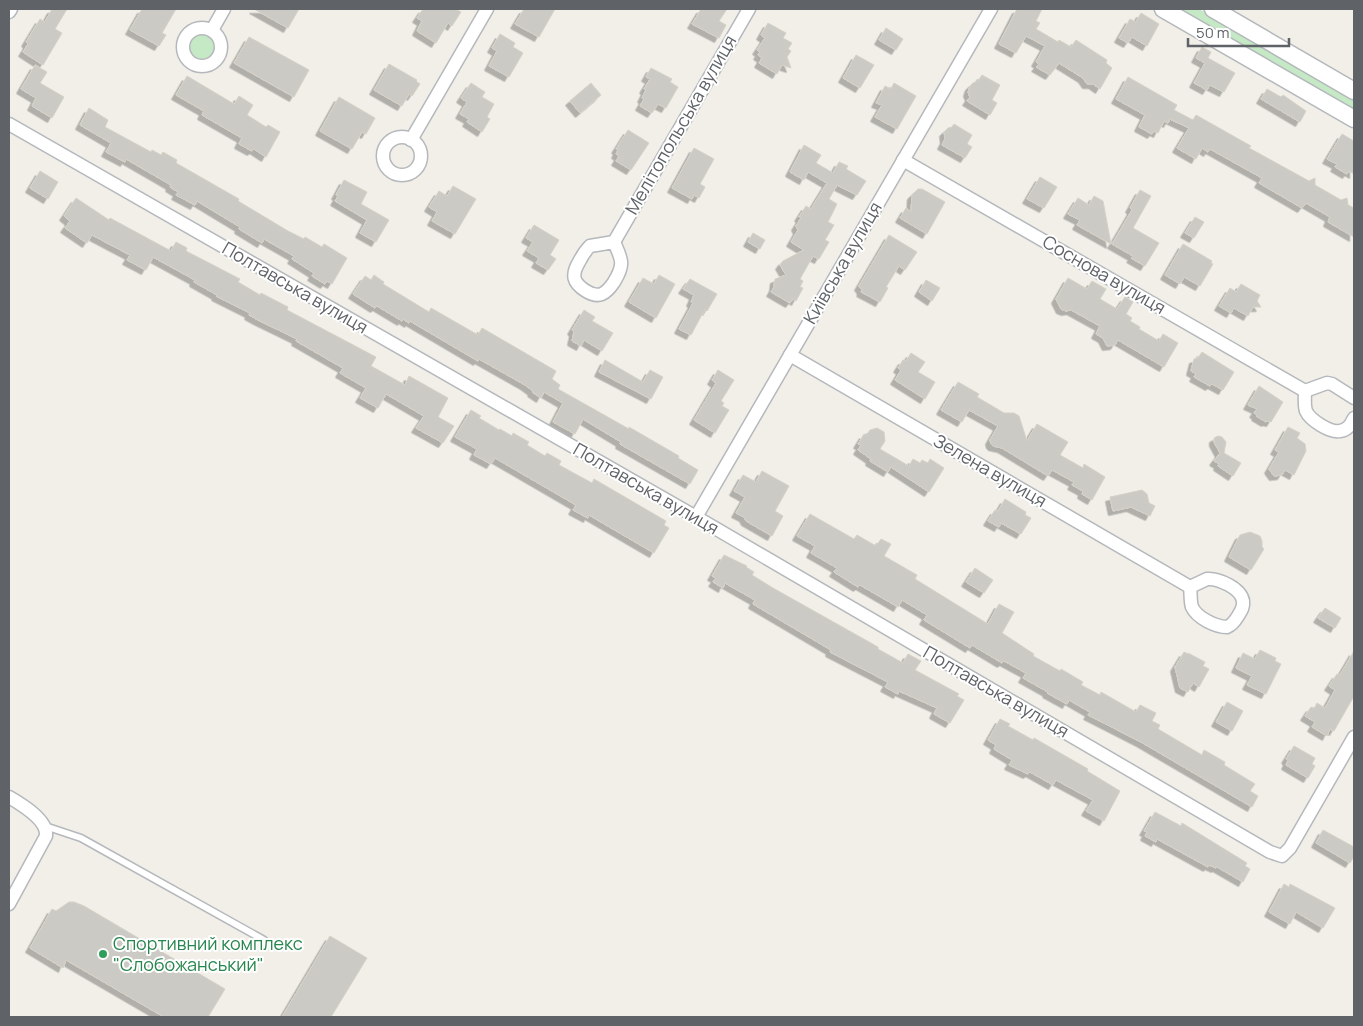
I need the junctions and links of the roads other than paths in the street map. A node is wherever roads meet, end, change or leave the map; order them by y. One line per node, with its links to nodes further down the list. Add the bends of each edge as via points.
1 (11, 9): 8 (street)
2 (224, 9): 9 (street)
3 (487, 9): 13 (street)
4 (749, 9): 15 (street, Мелітопольська вулиця)
5 (991, 9): 14 (street, Київська вулиця)
6 (1163, 9): 11 (street)
7 (1213, 9): 10 (street)
8 (9, 12)
9 (212, 30)
10 (1354, 91)
11 (1354, 119)
12 (9, 124): 20 (street, Полтавська вулиця)
13 (411, 140)
14 (903, 160): 16 (street, Київська вулиця); 17 (street, Соснова вулиця)
15 (614, 242): 15 (street, via 590,246 575,269 575,283 590,294 602,295 620,272 622,262)
16 (790, 355): 20 (street, Київська вулиця); 21 (street, Зелена вулиця)
17 (1305, 391): 18 (street, via 1327,383); 19 (street, via 1307,412 1331,430 1341,432)
18 (1354, 398)
19 (1354, 418)
20 (696, 517): 22 (street, Полтавська вулиця, via 1270,852 1282,856 1290,848)
21 (1190, 587): 21 (street, via 1213,579 1237,591 1244,604 1236,621 1221,627 1199,616 1192,608)
22 (1354, 737)
23 (9, 797): 24 (street)
24 (45, 826): 25 (street, via 46,836); 26 (lane, via 81,838)
25 (9, 904)
26 (264, 940)

